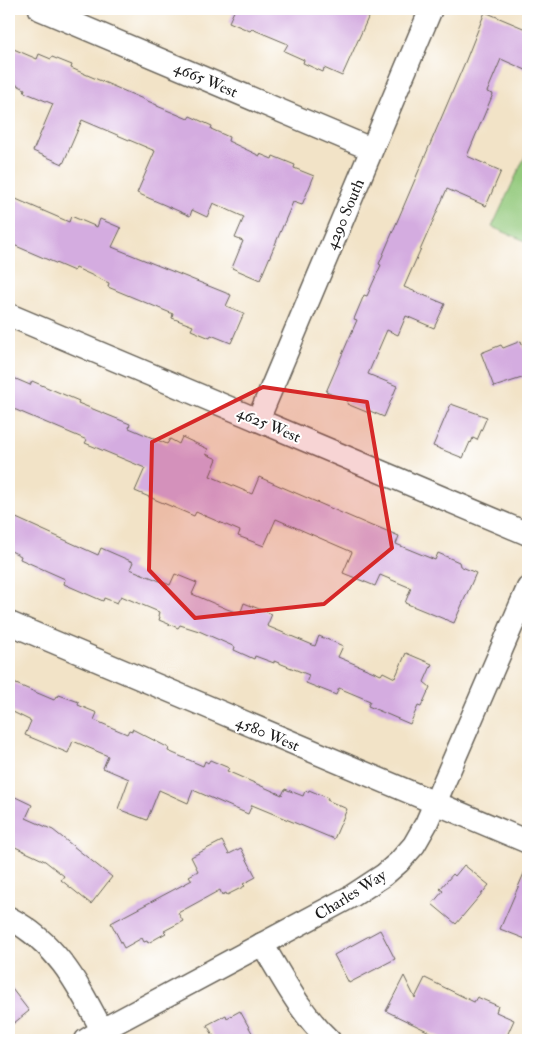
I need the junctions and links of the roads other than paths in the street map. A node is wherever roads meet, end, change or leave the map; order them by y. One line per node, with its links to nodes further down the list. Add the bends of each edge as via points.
1 (40, 9): 3 (street, 4665 West)
2 (431, 9): 3 (street, 4290 South)
3 (371, 149): 5 (street, 4290 South)
4 (9, 315): 5 (street, 4625 West)
5 (258, 420): 6 (street, 4625 West)
6 (528, 534)
7 (528, 588): 9 (street, Charles Way)
8 (9, 623): 9 (street, 4580 West)
9 (436, 803): 10 (street, 4580 West); 12 (street, Charles Way, via 414,845 384,875 352,896)
10 (528, 842)
11 (9, 918): 13 (street, via 32,932 71,974)
12 (262, 944): 13 (street, Charles Way); 14 (street, via 298,1005)
13 (94, 1035)
14 (329, 1040)

